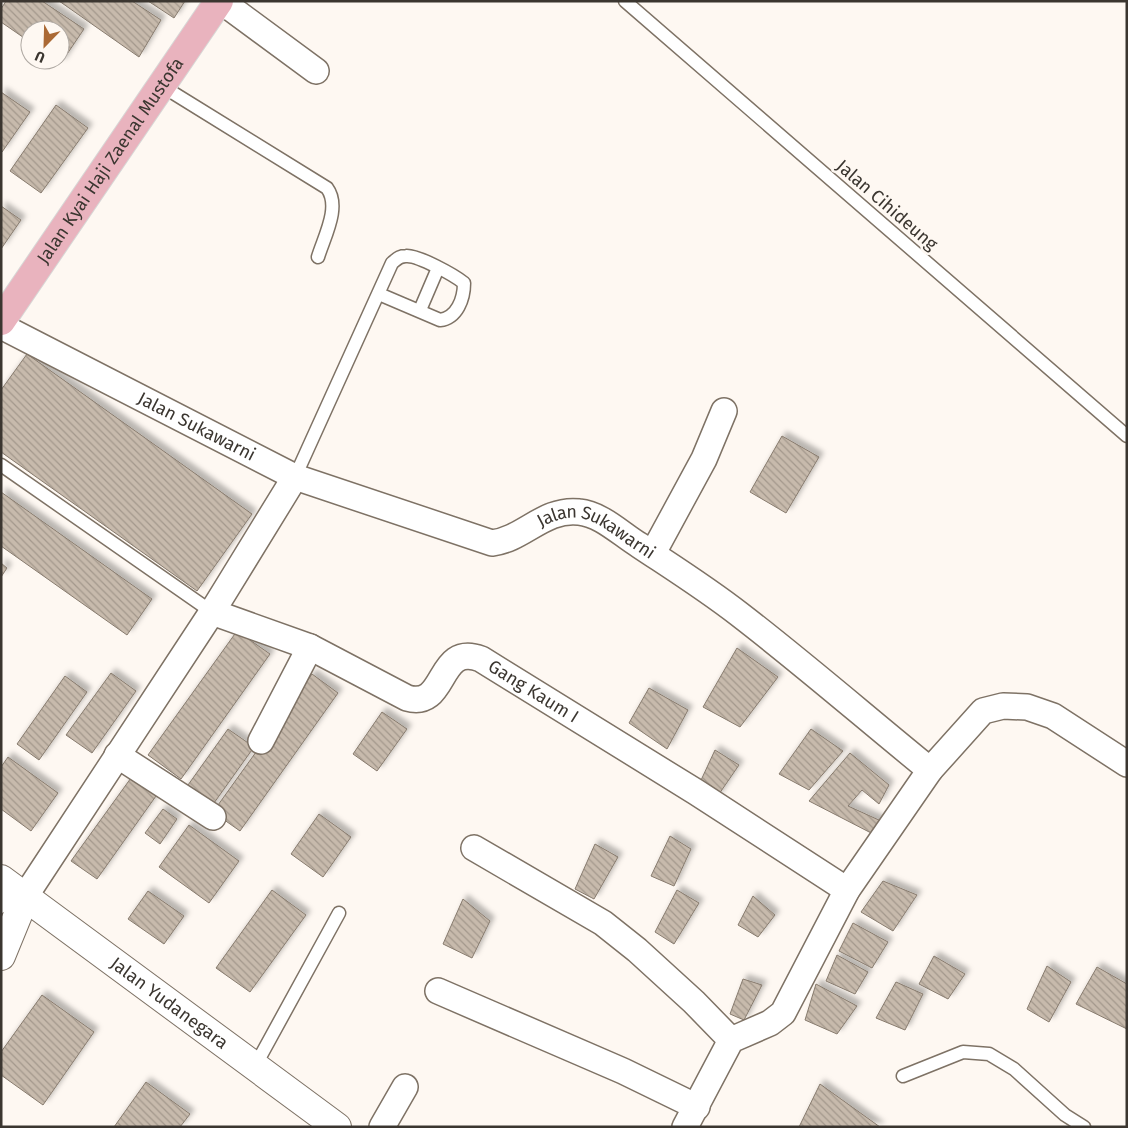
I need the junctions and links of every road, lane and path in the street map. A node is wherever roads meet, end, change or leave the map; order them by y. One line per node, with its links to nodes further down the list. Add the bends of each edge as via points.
1 (220, 1): 3 (street); 4 (main road, Jalan Kyai Haji Zaenal Mustofa)
2 (625, 1): 12 (lane, Jalan Cihideung)
3 (316, 71)
4 (162, 86): 5 (lane, via 327,188 332,195 332,211); 9 (main road, Jalan Kyai Haji Zaenal Mustofa)
5 (318, 257)
6 (438, 268): 7 (lane, via 408,255 398,258 392,263); 8 (lane); 8 (lane, via 464,283 464,292 454,316 440,320)
7 (379, 294): 8 (lane); 14 (lane)
8 (420, 310)
9 (1, 321)
10 (1, 326): 14 (street, Jalan Sukawarni)
11 (724, 411): 15 (street, via 704,459)
12 (1127, 436)
13 (1, 465): 16 (lane)
14 (294, 477): 15 (street, Jalan Sukawarni, via 492,543 507,541 531,525 560,512 581,512 606,522); 16 (street)
15 (653, 553): 21 (street, Jalan Sukawarni, via 738,613)
16 (212, 612): 17 (street, Gang Kaum I); 19 (street)
17 (310, 647): 18 (street); 24 (street, Gang Kaum I, via 416,701 431,694 454,660 470,654 696,792)
18 (261, 741)
19 (117, 755): 22 (street); 25 (street)
20 (1127, 764): 21 (street, via 1053,716 1027,707 1003,706 983,712)
21 (930, 770): 24 (street)
22 (213, 817)
23 (474, 848): 29 (street, via 603,923 694,1002)
24 (847, 890): 29 (street, via 783,1012 770,1023)
25 (10, 892): 27 (main road); 30 (main road, Jalan Yudanegara)
26 (339, 913): 30 (lane)
27 (1, 956)
28 (438, 991): 33 (street, via 615,1068)
29 (731, 1040): 33 (street)
30 (254, 1068): 34 (main road, Jalan Yudanegara)
31 (903, 1076): 36 (lane, via 963,1052 989,1054 1014,1069 1065,1115)
32 (405, 1087): 35 (street)
33 (691, 1117)
34 (337, 1127)
35 (382, 1127)
36 (1084, 1127)

